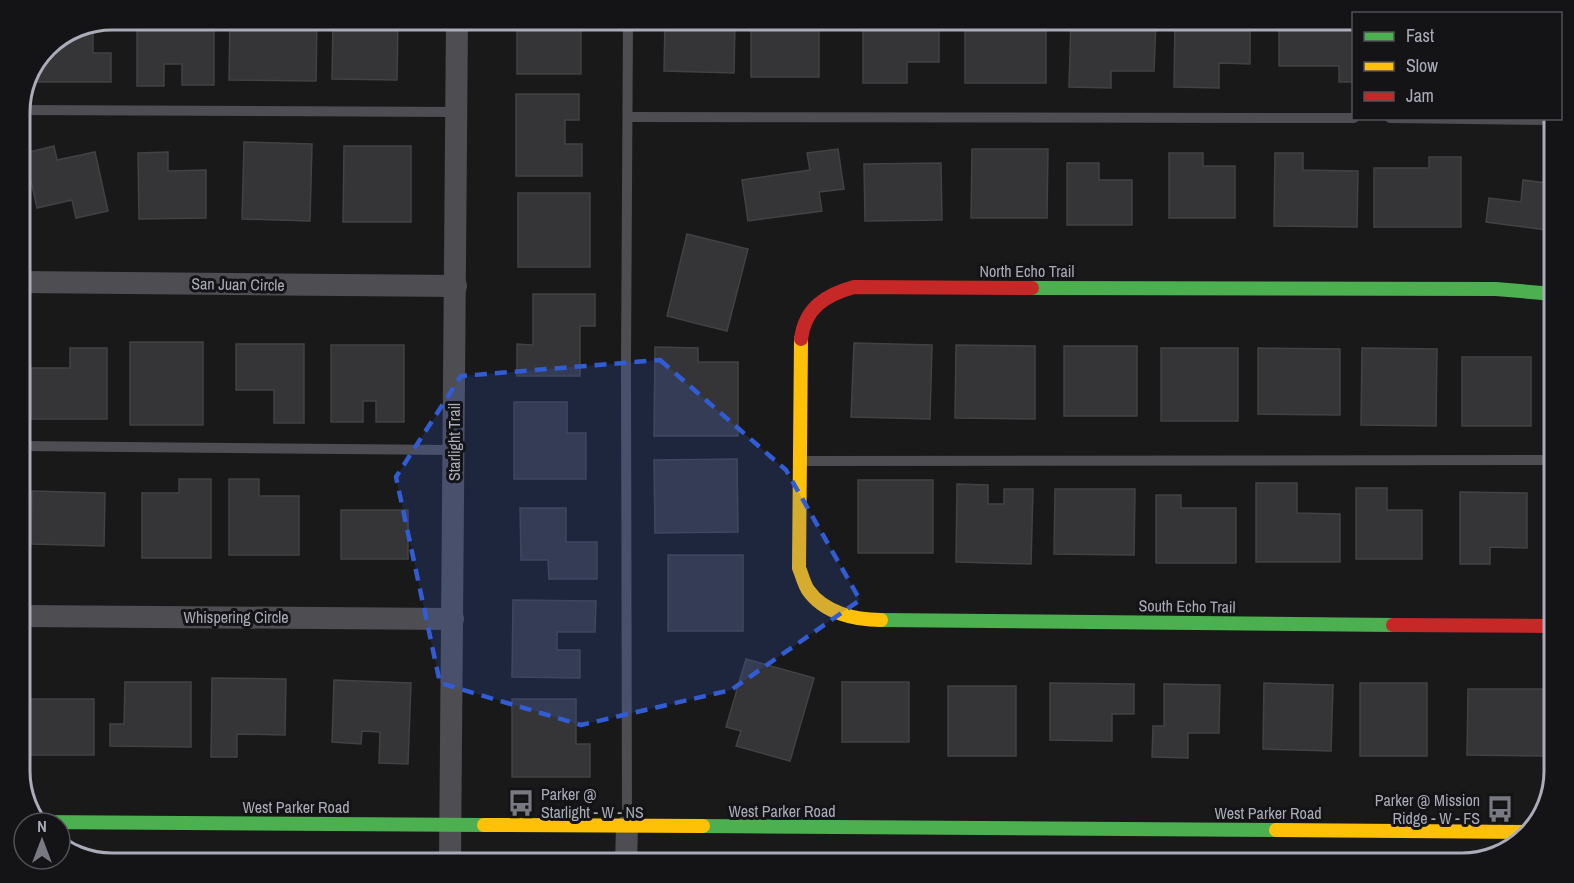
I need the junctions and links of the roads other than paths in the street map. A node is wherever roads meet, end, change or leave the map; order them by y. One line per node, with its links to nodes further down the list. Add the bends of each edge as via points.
1 (458, 30): 4 (street, Starlight Trail)
2 (628, 30): 5 (lane)
3 (30, 110): 4 (lane)
4 (457, 112): 8 (street, Starlight Trail)
5 (628, 117): 6 (lane); 20 (lane)
6 (1352, 118)
7 (30, 282): 8 (street, San Juan Circle)
8 (456, 286): 11 (street, Starlight Trail)
9 (1544, 293): 13 (street, North Echo Trail, via 1484,289 854,287 834,292 816,304 804,321 800,344)
10 (30, 446): 11 (lane)
11 (454, 450): 16 (street, Starlight Trail)
12 (1544, 460): 13 (lane)
13 (799, 461): 14 (street, North Echo Trail, via 799,568 807,590)
14 (823, 604): 17 (street, South Echo Trail, via 843,615 868,620)
15 (30, 616): 16 (street, Whispering Circle)
16 (453, 619): 19 (street, Starlight Trail)
17 (1544, 626)
18 (72, 822): 19 (street, West Parker Road)
19 (451, 825): 20 (street, West Parker Road); 22 (street, Starlight Trail)
20 (627, 826): 21 (street, West Parker Road); 23 (street)
21 (1518, 831)
22 (450, 853)
23 (626, 853)

